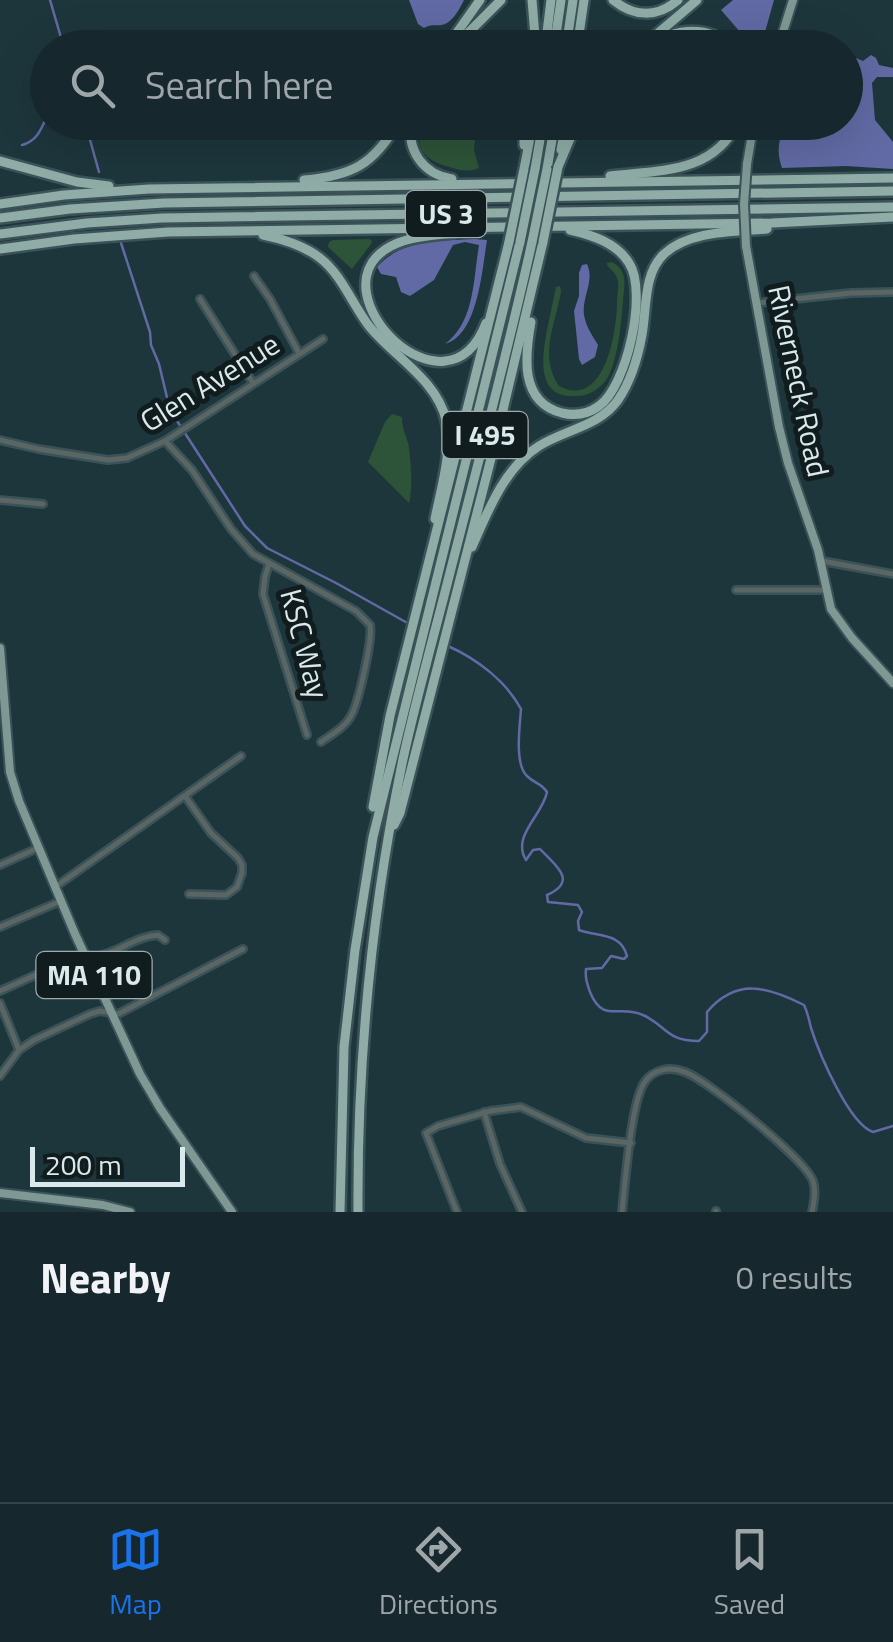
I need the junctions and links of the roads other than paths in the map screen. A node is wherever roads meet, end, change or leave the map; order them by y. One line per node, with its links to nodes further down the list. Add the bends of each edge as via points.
1 (480, 0): 12 (highway)
2 (501, 0): 13 (highway)
3 (532, 0): 14 (highway)
4 (551, 0): 15 (highway)
5 (561, 0): 16 (highway)
6 (573, 0): 17 (highway)
7 (584, 0): 18 (highway)
8 (613, 0): 9 (highway, via 650,14)
9 (678, 0)
10 (698, 0): 19 (highway)
11 (793, 0): 20 (main road)
12 (461, 30)
13 (469, 30)
14 (534, 30)
15 (547, 30)
16 (557, 30)
17 (569, 30)
18 (580, 30)
19 (662, 30)
20 (784, 30)
21 (386, 140): 37 (highway, via 347,173)
22 (410, 140): 36 (highway, via 422,164 442,177)
23 (530, 140): 33 (highway)
24 (530, 140): 33 (highway)
25 (538, 140): 33 (highway)
26 (554, 140): 32 (highway)
27 (561, 140): 32 (highway)
28 (567, 140): 32 (highway)
29 (727, 140): 35 (highway, via 696,163)
30 (751, 140): 56 (main road, Riverneck Road, bridge, via 744,204)
31 (0, 160): 38 (highway, via 84,184)
32 (553, 168): 50 (highway, bridge)
33 (529, 169): 49 (highway, bridge)
34 (893, 178): 35 (highway)
35 (562, 182): 36 (highway)
36 (474, 183): 37 (highway)
37 (243, 187): 38 (highway)
38 (149, 189): 40 (highway)
39 (893, 192): 43 (highway, US 3, via 145,203)
40 (0, 204)
41 (893, 207): 48 (highway, US 3, via 162,218)
42 (893, 217): 44 (highway)
43 (0, 218)
44 (848, 220): 46 (highway); 65 (highway, via 707,236 664,254 650,277 639,350 618,400 523,459)
45 (506, 227): 46 (highway); 47 (highway); 52 (highway, via 388,247 368,268 365,294 375,318 401,346 420,358 446,361 478,340)
46 (553, 227): 50 (highway, via 609,244 636,280 621,372 607,398 585,412 547,406 528,377)
47 (225, 232): 51 (highway, via 131,234); 68 (highway, via 281,240 320,258 374,332 438,399 448,446)
48 (0, 234)
49 (515, 242): 52 (highway); 80 (highway, I 495)
50 (538, 242): 65 (highway); 71 (highway, I 495)
51 (0, 249)
52 (502, 275): 68 (highway)
53 (254, 276): 58 (street)
54 (893, 292): 56 (street)
55 (200, 298): 59 (street)
56 (757, 303): 64 (main road, Riverneck Road, via 783,444)
57 (322, 339): 58 (street, Glen Avenue)
58 (299, 354): 59 (street, Glen Avenue)
59 (252, 384): 61 (street, Glen Avenue)
60 (0, 440): 61 (street, Glen Avenue, via 112,460)
61 (165, 441): 66 (street, via 242,543)
62 (0, 500): 63 (street)
63 (43, 504)
64 (820, 560): 67 (street); 70 (main road, Riverneck Road)
65 (463, 563): 71 (highway)
66 (269, 564): 74 (street, KSC Way, via 264,594); 75 (street, via 356,611 371,627 352,715)
67 (893, 574)
68 (424, 585): 80 (highway, via 382,753)
69 (736, 590): 70 (street)
70 (826, 590): 73 (main road, Riverneck Road, via 831,609)
71 (441, 631): 99 (highway, via 400,813 388,837 369,966 358,1116)
72 (0, 648): 78 (main road, MA 110, via 12,780)
73 (893, 683)
74 (307, 735)
75 (321, 742)
76 (241, 756): 77 (street)
77 (185, 796): 81 (street); 82 (street, via 242,866 237,887 226,895)
78 (38, 848): 79 (street); 81 (main road, MA 110)
79 (0, 865)
80 (366, 875): 98 (highway, I 495, via 344,1047)
81 (55, 886): 83 (main road, MA 110)
82 (188, 894)
83 (61, 901): 84 (street); 87 (main road, MA 110)
84 (0, 927)
85 (166, 940): 87 (street, via 146,936)
86 (243, 949): 90 (street, via 118,1014)
87 (86, 957): 88 (street); 90 (main road, MA 110)
88 (0, 990)
89 (0, 1003): 91 (street)
90 (110, 1012): 91 (street, via 90,1014); 97 (main road, MA 110, via 149,1091)
91 (18, 1050): 92 (street)
92 (0, 1076)
93 (484, 1112): 94 (street, via 521,1106 586,1138); 100 (street, via 426,1133); 101 (street)
94 (631, 1142): 102 (street); 103 (street, via 646,1079 665,1068 682,1070 803,1165 814,1182)
95 (0, 1193): 96 (main road)
96 (130, 1212)
97 (232, 1212)
98 (340, 1212)
99 (361, 1212)
100 (457, 1212)
101 (522, 1212)
102 (622, 1212)
103 (812, 1212)

